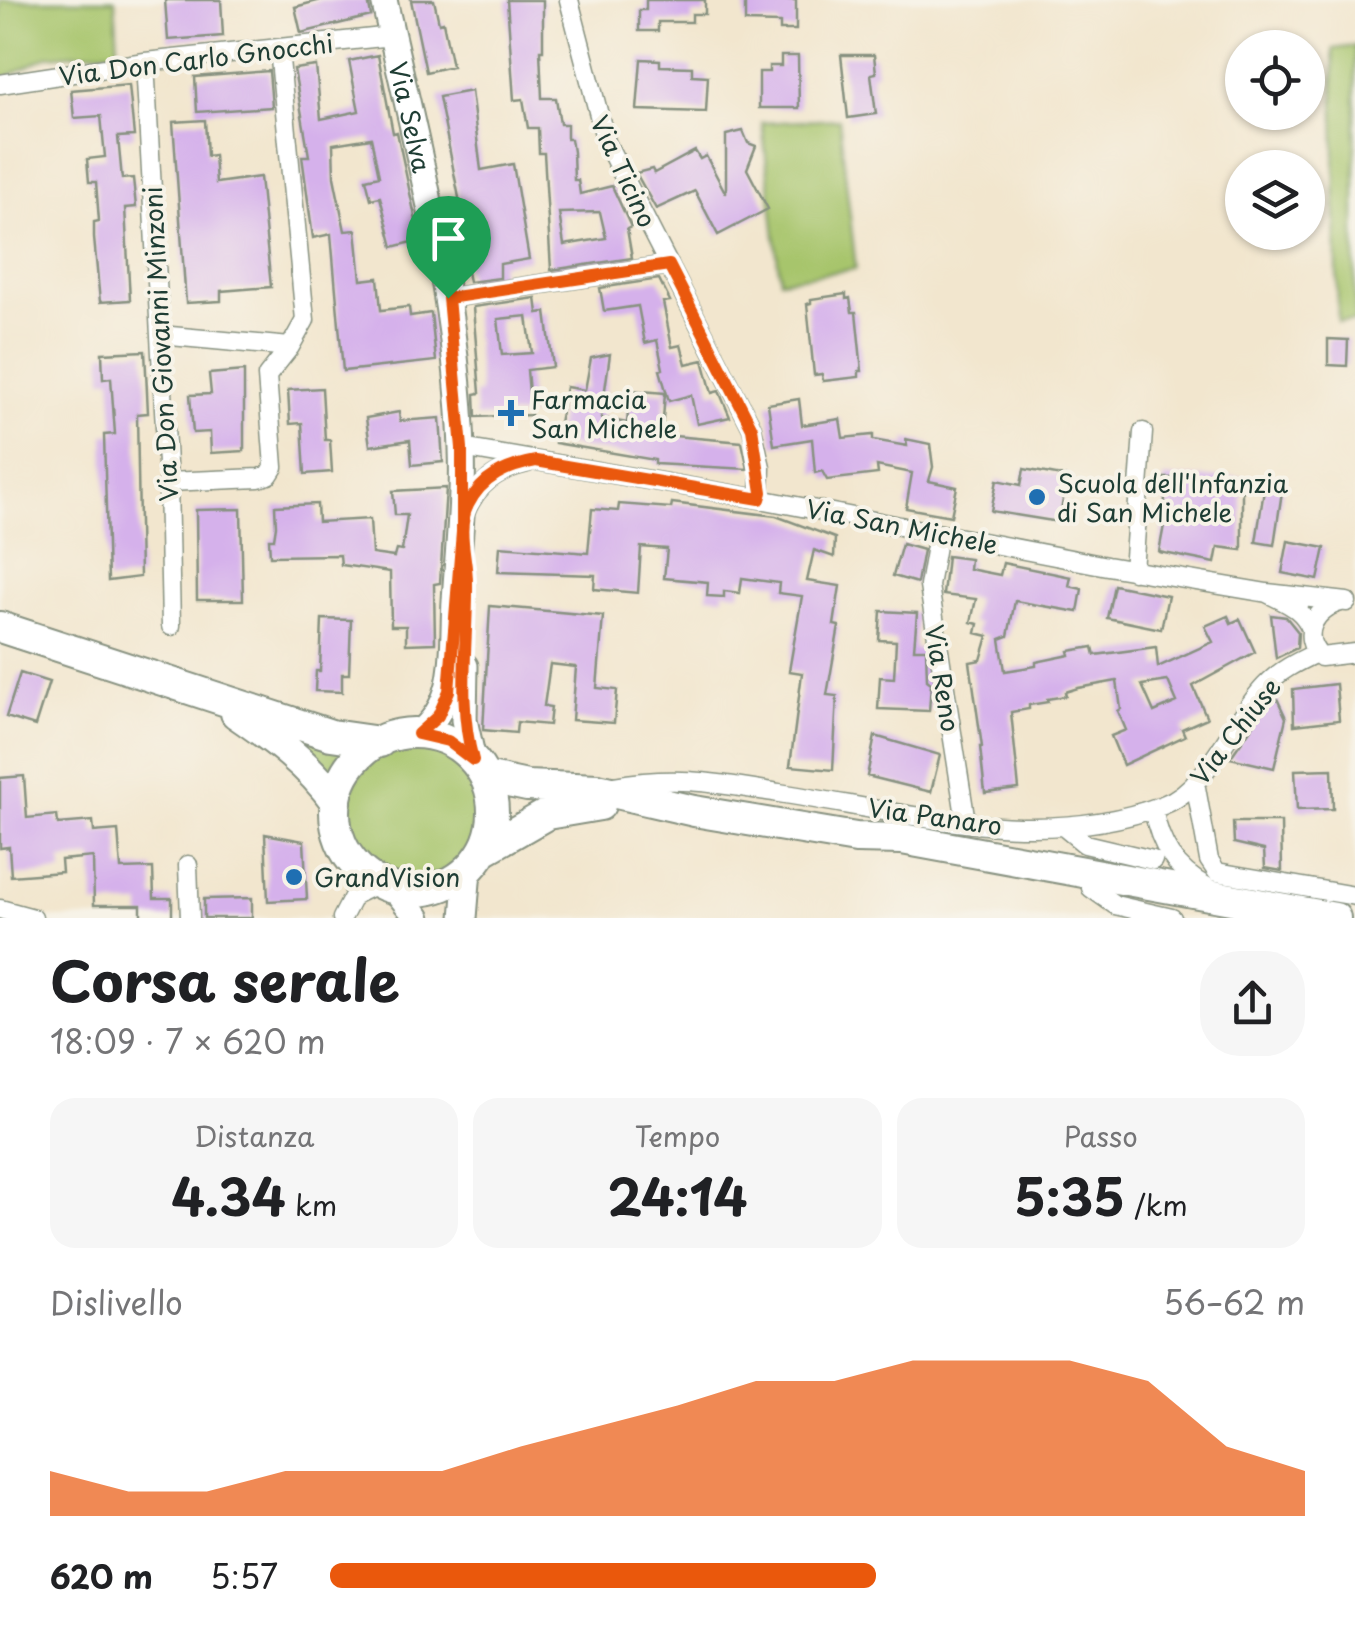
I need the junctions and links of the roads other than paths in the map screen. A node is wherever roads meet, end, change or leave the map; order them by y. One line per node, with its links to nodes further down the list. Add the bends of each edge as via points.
1 (384, 0): 3 (main road, Via Selva)
2 (569, 0): 7 (street, Via Ticino, via 598,120)
3 (392, 36): 4 (street, Via Don Carlo Gnocchi); 8 (main road, Via Selva)
4 (279, 49): 5 (street, Via Don Carlo Gnocchi); 10 (street, via 305,320)
5 (145, 62): 6 (street, Via Don Carlo Gnocchi); 9 (street, Via Don Giovanni Minzoni)
6 (0, 84)
7 (669, 265): 8 (street); 15 (street, Via Ticino, via 752,428)
8 (448, 298): 12 (main road, Via Selva)
9 (160, 335): 10 (street); 14 (street, Via Don Giovanni Minzoni)
10 (290, 347): 14 (street, via 267,376 275,461 268,474)
11 (1142, 432): 18 (street)
12 (462, 448): 13 (street, Via San Michele); 16 (main road, Via Selva)
13 (536, 461): 15 (street, Via San Michele); 16 (street, Via San Michele, via 491,476)
14 (168, 482): 21 (street, Via Don Giovanni Minzoni)
15 (760, 499): 17 (street, Via San Michele)
16 (463, 525): 27 (main road, Via Selva, via 449,691 438,716); 29 (main road, Via Selva, via 464,720)
17 (938, 534): 18 (street, Via San Michele); 35 (street, Via Reno, via 929,586)
18 (1133, 571): 19 (street, Via San Michele)
19 (1267, 593): 20 (street, Via San Michele); 23 (street, Via San Michele, via 1294,606)
20 (1351, 602): 23 (street, via 1324,608)
21 (171, 626)
22 (0, 627): 26 (main road)
23 (1311, 629): 24 (street)
24 (1316, 653): 25 (street); 30 (street, Via Chiuse, via 1264,687)
25 (1355, 653)
26 (208, 695): 28 (main road, via 331,734); 32 (main road, via 280,742)
27 (418, 734): 28 (main road); 29 (main road, via 448,741)
28 (380, 742): 32 (main road, via 351,766)
29 (479, 769): 31 (main road, via 527,786); 38 (main road, via 493,810 491,832)
30 (1195, 782): 33 (street, Via Chiuse); 43 (street, via 1217,872)
31 (598, 789): 34 (main road); 35 (street, Via Panaro, via 689,778)
32 (336, 802): 42 (main road, via 338,834)
33 (1153, 809): 36 (street, Via Panaro); 45 (street, via 1160,840 1176,864)
34 (694, 811): 37 (main road); 38 (main road, via 562,809 527,823)
35 (966, 822): 36 (street, Via Panaro)
36 (1064, 827): 39 (street, via 1086,844)
37 (856, 838): 41 (main road, via 902,853); 45 (main road, via 902,839)
38 (476, 860): 42 (main road, via 440,887); 50 (main road)
39 (1152, 860)
40 (188, 865): 47 (street)
41 (1091, 888): 45 (main road); 51 (street, via 1115,905)
42 (376, 889): 48 (street); 49 (main road)
43 (1355, 896)
44 (0, 909): 46 (street)
45 (1238, 912): 52 (main road)
46 (33, 918)
47 (190, 918)
48 (342, 918)
49 (418, 918)
50 (464, 918)
51 (1172, 918)
52 (1335, 918)

